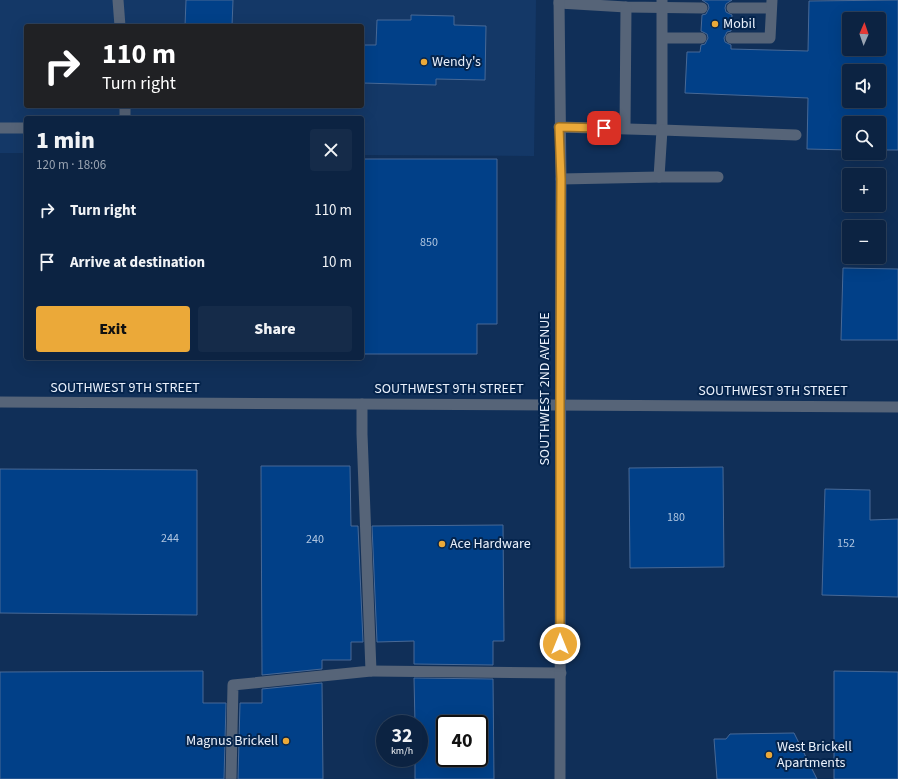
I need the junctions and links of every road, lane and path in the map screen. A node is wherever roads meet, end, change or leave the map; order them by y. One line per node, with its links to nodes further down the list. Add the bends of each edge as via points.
1 (118, 0): 8 (street)
2 (559, 2): 5 (street); 12 (street, SOUTHWEST 2ND AVENUE)
3 (662, 3): 5 (street); 6 (street); 9 (street)
4 (772, 4): 7 (street); 11 (street, via 770,38)
5 (626, 7): 15 (street)
6 (702, 8)
7 (732, 8)
8 (120, 24)
9 (663, 38): 10 (street); 16 (street)
10 (701, 38)
11 (731, 38)
12 (559, 127): 15 (street); 20 (street, SOUTHWEST 2ND AVENUE)
13 (0, 128): 14 (street)
14 (24, 128)
15 (625, 128): 16 (street)
16 (662, 130): 17 (street); 18 (street)
17 (796, 135)
18 (660, 177): 19 (street); 20 (street)
19 (718, 177)
20 (561, 179): 23 (street, SOUTHWEST 2ND AVENUE)
21 (0, 402): 22 (street, SOUTHWEST 9TH STREET)
22 (362, 404): 23 (street, SOUTHWEST 9TH STREET); 25 (street)
23 (560, 405): 24 (street, SOUTHWEST 9TH STREET); 26 (street, SOUTHWEST 2ND AVENUE)
24 (898, 407)
25 (371, 671): 26 (street); 27 (street, via 233,685)
26 (560, 673): 28 (street, SOUTHWEST 2ND AVENUE)
27 (232, 779)
28 (560, 779)

